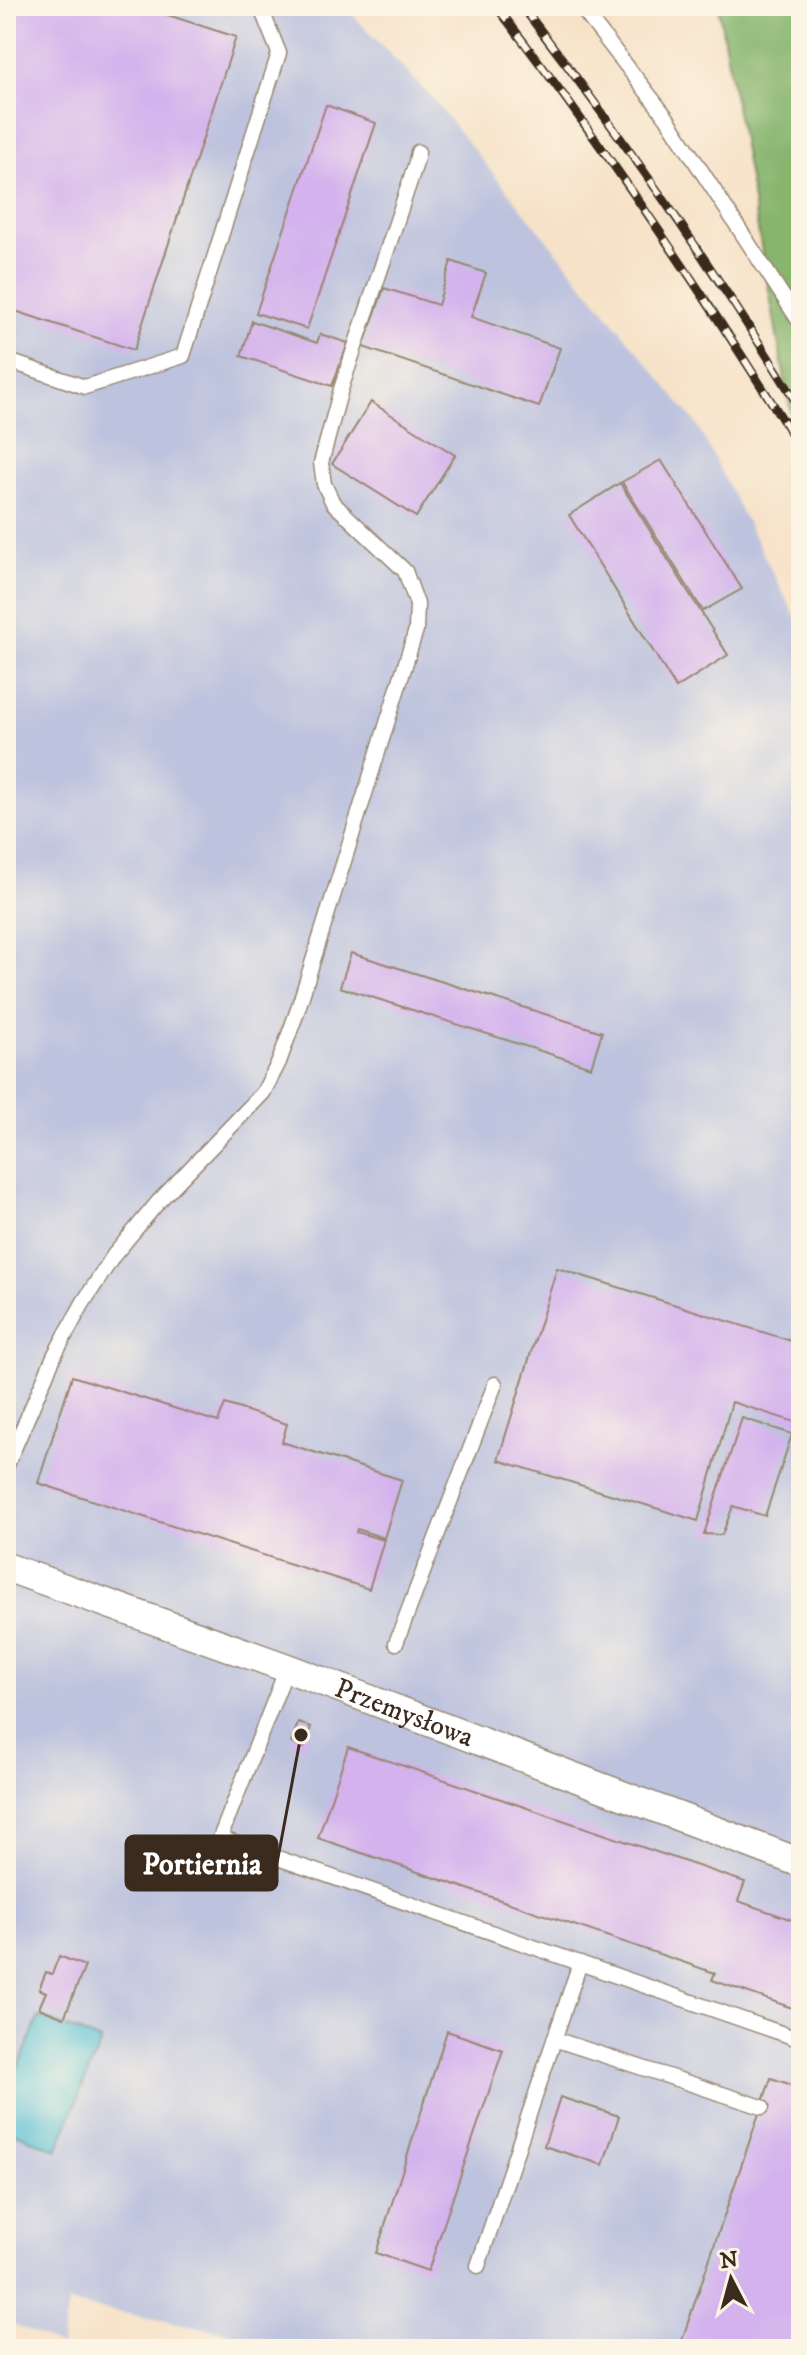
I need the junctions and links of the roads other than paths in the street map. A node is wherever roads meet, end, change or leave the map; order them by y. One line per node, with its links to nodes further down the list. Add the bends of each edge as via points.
1 (260, 6): 5 (lane, via 279,53 183,356 85,387)
2 (580, 6): 4 (lane, via 667,118)
3 (418, 152): 7 (lane, via 321,463 333,503 405,571 417,604 416,630 297,1012 263,1093 159,1201 83,1303)
4 (801, 324)
5 (6, 360)
6 (495, 1384): 9 (lane)
7 (6, 1467)
8 (6, 1567): 10 (street, Przemysłowa)
9 (396, 1643)
10 (287, 1668): 11 (street, Przemysłowa); 12 (lane, via 220,1838)
11 (801, 1863)
12 (580, 1963): 13 (lane); 14 (lane)
13 (554, 2039): 15 (lane); 16 (lane)
14 (801, 2040)
15 (762, 2107)
16 (478, 2266)

